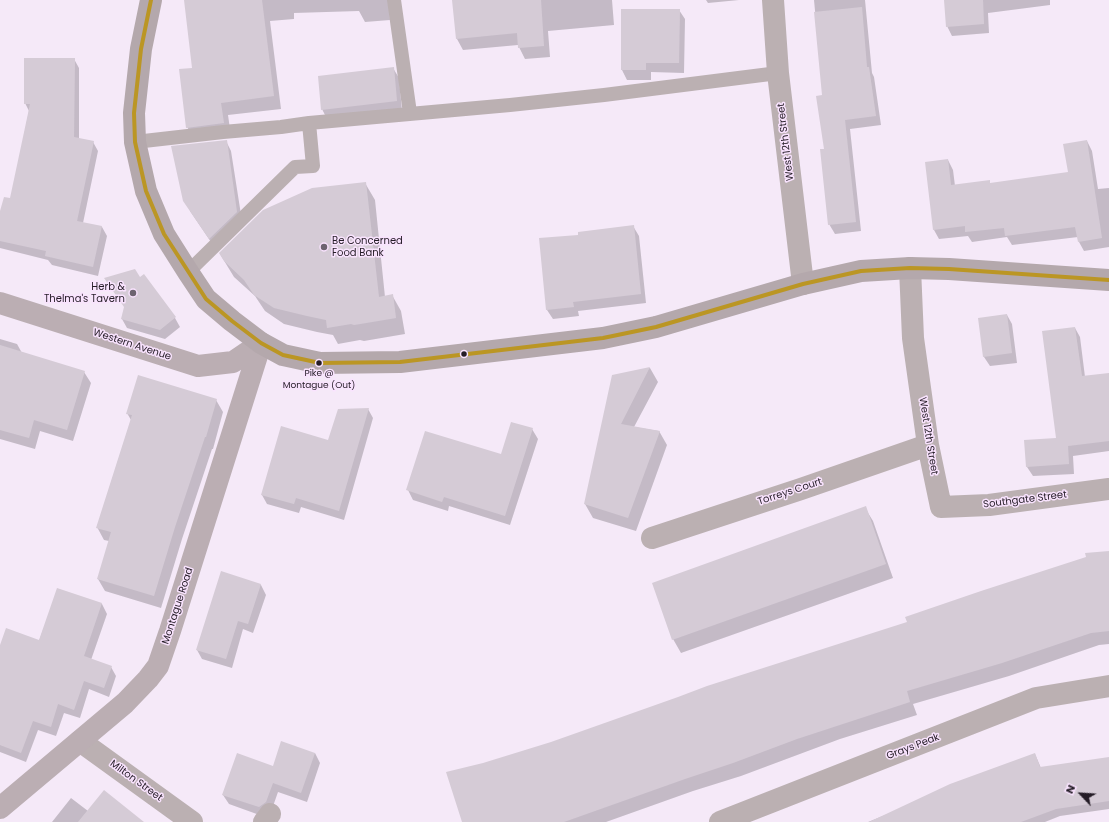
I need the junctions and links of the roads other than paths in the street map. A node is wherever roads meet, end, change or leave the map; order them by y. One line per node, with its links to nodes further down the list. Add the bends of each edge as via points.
1 (151, 0): 7 (main road, via 141,49 134,112)
2 (394, 0): 5 (lane)
3 (773, 0): 4 (street, West 12th Street)
4 (778, 73): 5 (lane, via 612,94); 11 (street, West 12th Street)
5 (410, 113): 6 (lane)
6 (309, 123): 7 (lane); 9 (lane, via 313,166 295,167)
7 (135, 142): 9 (main road, via 146,190 164,234)
8 (910, 268): 10 (main road); 11 (main road, via 861,271); 14 (street, West 12th Street, via 913,338)
9 (188, 272): 13 (main road, via 206,299)
10 (1109, 280)
11 (803, 284): 13 (main road, via 656,327 603,338 400,362 320,363 283,355)
12 (0, 303): 13 (street, Western Avenue, via 198,366 232,362)
13 (261, 343): 19 (street, Montague Road, via 158,666 125,703)
14 (928, 445): 16 (street, West 12th Street); 17 (street, Torreys Court)
15 (1109, 489): 16 (street, Southgate Street, via 990,505)
16 (941, 507)
17 (652, 538)
18 (1109, 686): 22 (street, Grays Peak, via 1036,698)
19 (80, 741): 20 (street, Montague Road); 21 (street, Milton Street)
20 (0, 808)
21 (192, 822)
22 (720, 822)

